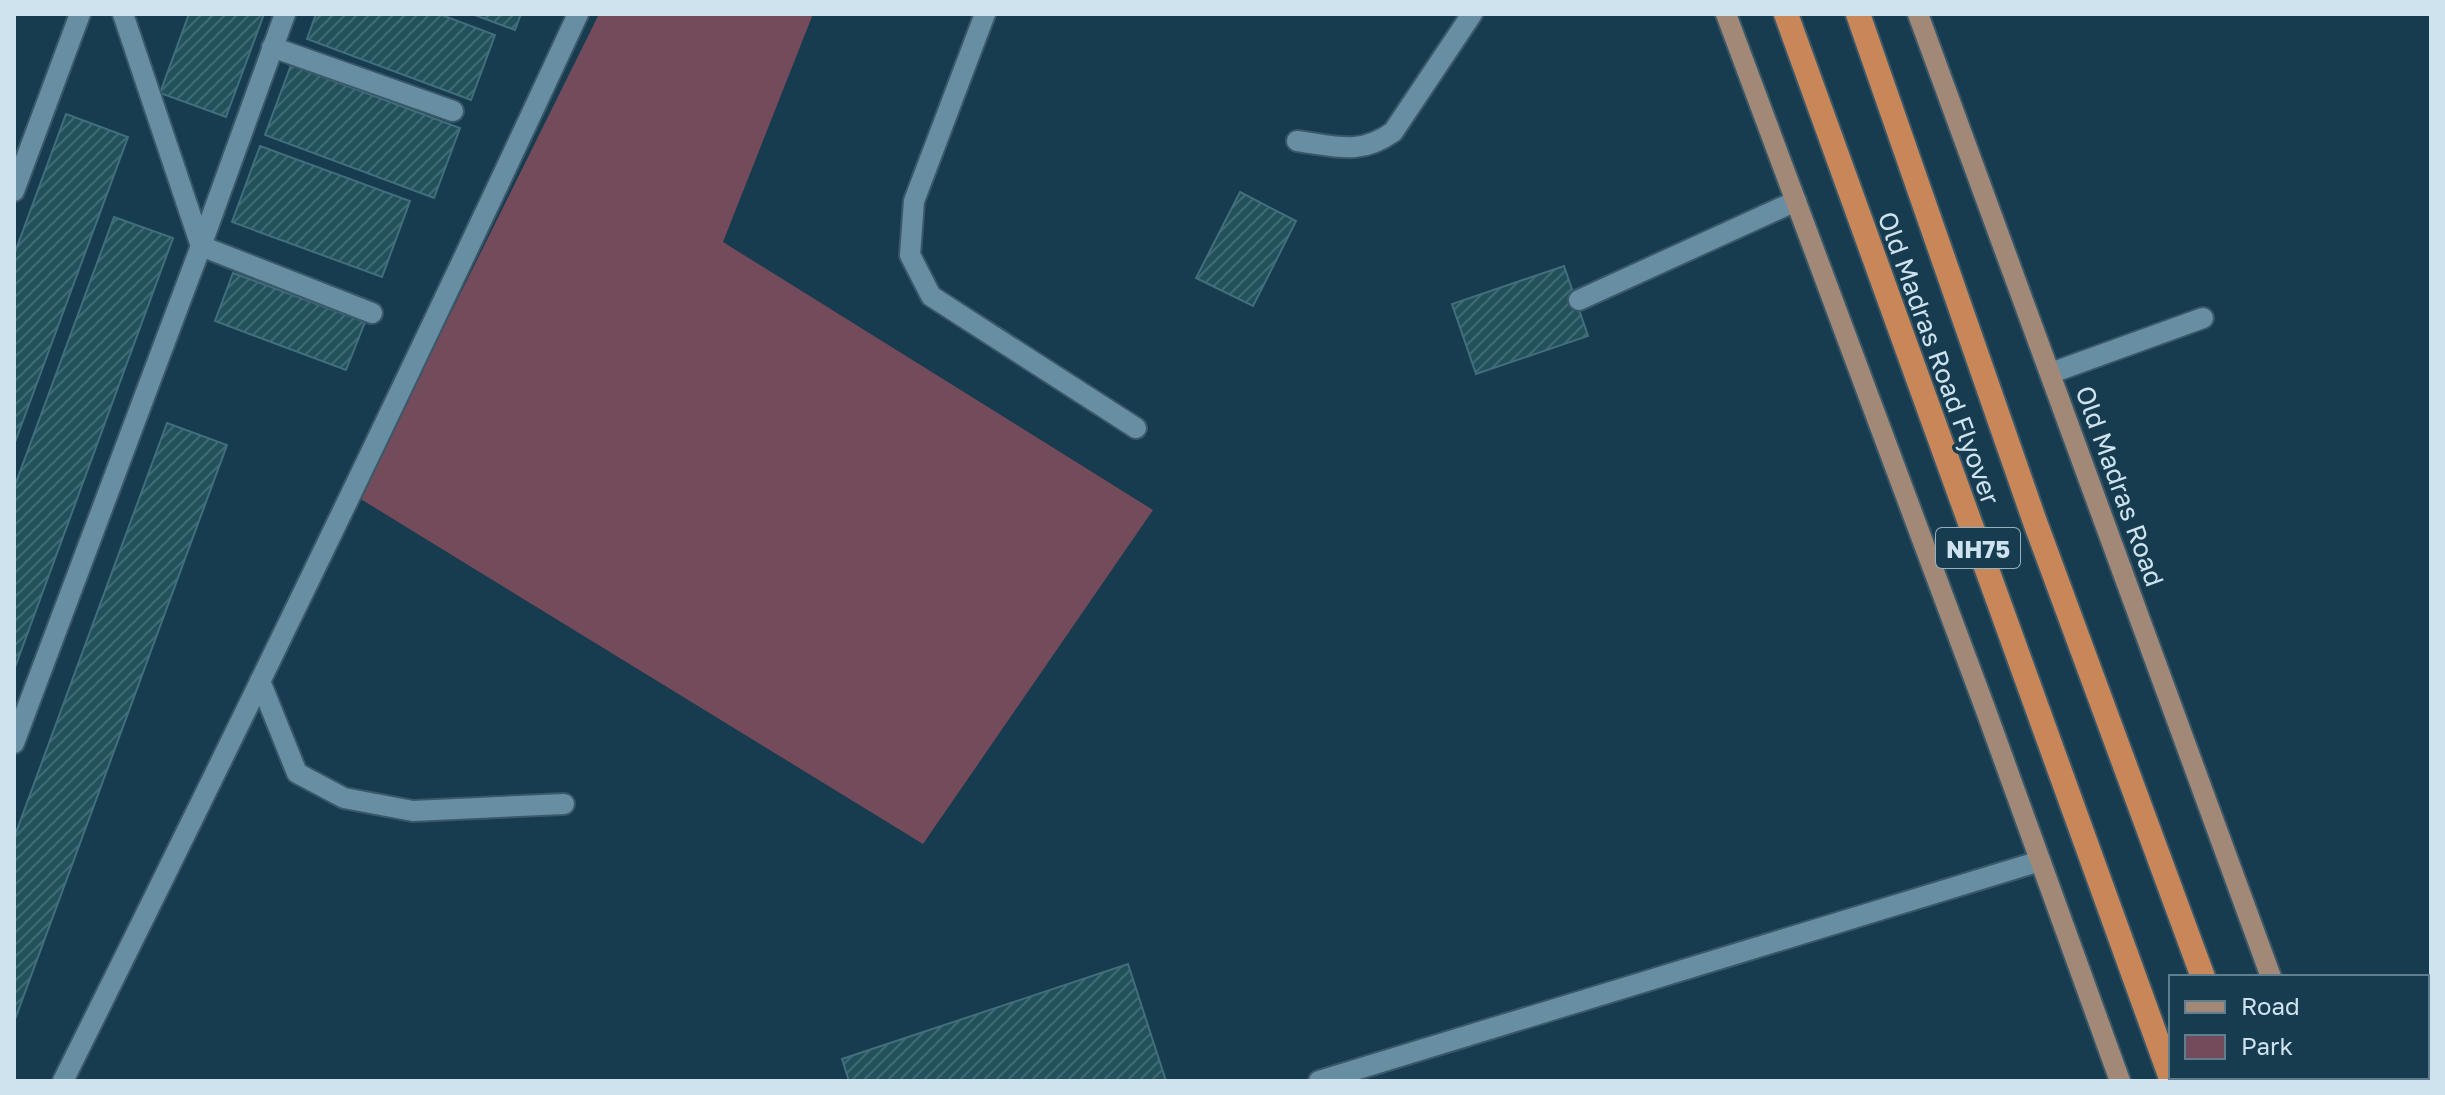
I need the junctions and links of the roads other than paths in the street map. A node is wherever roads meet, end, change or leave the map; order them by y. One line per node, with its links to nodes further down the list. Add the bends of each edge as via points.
1 (80, 14): 14 (lane)
2 (123, 14): 16 (lane)
3 (285, 14): 11 (lane)
4 (578, 14): 22 (lane)
5 (985, 14): 21 (lane, via 914,201 910,255 931,296)
6 (1472, 14): 13 (lane, via 1393,132 1375,145 1350,148)
7 (1726, 14): 15 (main road)
8 (1786, 14): 28 (highway, Old Madras Road Flyover / NH75)
9 (1858, 14): 26 (highway, Old Madras Road Flyover / NH75, via 2035,522)
10 (1918, 14): 20 (main road, Old Madras Road)
11 (272, 47): 12 (lane); 16 (lane)
12 (453, 111)
13 (1297, 141)
14 (14, 191)
15 (1796, 201): 17 (lane); 25 (main road)
16 (201, 246): 18 (lane); 23 (lane)
17 (1579, 300)
18 (372, 313)
19 (2203, 318): 20 (lane)
20 (2051, 373): 27 (main road, Old Madras Road)
21 (1136, 428)
22 (260, 681): 24 (lane, via 297,773 344,798 413,811); 29 (lane)
23 (14, 743)
24 (564, 804)
25 (2040, 861): 30 (lane); 31 (main road)
26 (2202, 975)
27 (2270, 975)
28 (2169, 1073)
29 (63, 1081)
30 (1319, 1081)
31 (2120, 1081)

